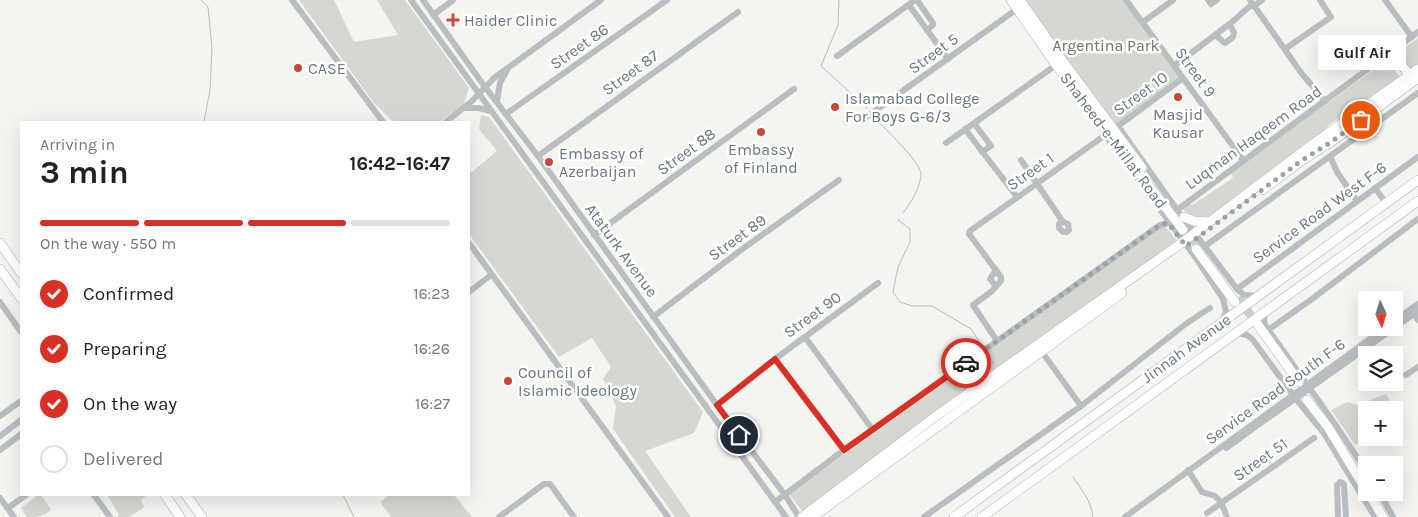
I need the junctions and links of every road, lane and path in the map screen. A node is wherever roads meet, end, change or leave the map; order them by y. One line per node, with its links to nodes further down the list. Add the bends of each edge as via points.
1 (292, 0): 48 (street)
2 (411, 0): 41 (street, Ataturk Avenue)
3 (422, 0): 21 (street, Ataturk Avenue)
4 (453, 0): 21 (street)
5 (601, 0): 33 (street)
6 (667, 0): 46 (street, Street 86)
7 (916, 0): 18 (street); 24 (street, via 933,23)
8 (1010, 0): 19 (main road, Shaheed-e-Millat Road)
9 (1020, 0): 32 (main road, Shaheed-e-Millat Road)
10 (1126, 0): 22 (street, Street 9)
11 (1173, 0): 22 (street)
12 (1208, 0): 13 (street, via 1211,4)
13 (1217, 0)
14 (1262, 0): 17 (street)
15 (1320, 0): 28 (street, via 1331,17)
16 (1385, 0): 27 (street)
17 (1252, 3): 23 (street); 28 (street)
18 (909, 5): 24 (street); 30 (street)
19 (1017, 9): 31 (street, Street 5); 32 (main road, Shaheed-e-Millat Road)
20 (738, 12): 55 (street, Street 87)
21 (433, 15): 38 (street, Ataturk Avenue)
22 (1142, 22): 34 (street, Street 9)
23 (1230, 24): 26 (street); 26 (street, via 1233,37 1224,43)
24 (927, 30): 31 (street)
25 (1418, 32): 27 (street, Luqman Haqeem Road)
26 (1215, 35): 34 (street)
27 (1412, 37): 29 (street, Luqman Haqeem Road)
28 (1285, 49): 43 (street)
29 (1389, 54): 37 (main road); 43 (street, Luqman Haqeem Road)
30 (837, 56)
31 (948, 59): 47 (street, Street 5)
32 (1059, 62): 50 (street); 52 (main road, Shaheed-e-Millat Road)
33 (509, 66): 38 (street); 42 (street, via 500,83)
34 (1174, 66): 36 (street, Street 9)
35 (1418, 69): 37 (main road)
36 (1183, 78): 52 (street, Street 10); 59 (street, Street 9)
37 (1412, 79): 72 (main road, via 1298,155); 77 (main road)
38 (485, 87): 41 (street); 42 (street, Ataturk Avenue)
39 (794, 89): 76 (street, Street 88)
40 (1418, 93): 56 (street)
41 (479, 94): 44 (street); 45 (street, Ataturk Avenue)
42 (496, 101): 46 (street, Ataturk Avenue)
43 (1325, 101): 59 (street, Luqman Haqeem Road)
44 (464, 108): 45 (street); 49 (street)
45 (492, 111): 92 (street, Ataturk Avenue)
46 (506, 114): 55 (street, Ataturk Avenue)
47 (865, 118)
48 (382, 121)
49 (447, 121)
50 (974, 123): 51 (street); 54 (street, via 991,146)
51 (965, 129): 53 (street); 54 (street)
52 (1111, 131): 62 (street, Street 1); 68 (street, Shaheed-e-Millat Road); 69 (street, Shaheed-e-Millat Road); 75 (main road, Shaheed-e-Millat Road)
53 (946, 143)
54 (982, 152): 64 (street)
55 (538, 156): 76 (street, Ataturk Avenue)
56 (1330, 156): 66 (street); 77 (street)
57 (1418, 157): 63 (street, Service Road West F-6)
58 (1021, 160): 62 (street)
59 (1243, 160): 68 (street, Luqman Haqeem Road)
60 (838, 180): 97 (street, Street 89)
61 (1418, 180): 67 (main road, Jinnah Avenue)
62 (1038, 183): 64 (street, Street 1); 71 (street)
63 (1375, 188): 66 (street, Service Road West F-6); 67 (street)
64 (1017, 197): 106 (street, Street 1, via 969,232 996,270 990,279 998,284 973,305)
65 (1418, 201): 94 (main road, Jinnah Avenue)
66 (1357, 202): 86 (street, Service Road West F-6)
67 (1386, 202): 87 (main road, Jinnah Avenue)
68 (1180, 214): 72 (main road); 77 (street, Shaheed-e-Millat Road)
69 (1163, 216): 73 (street, Shaheed-e-Millat Road); 74 (street)
70 (1418, 219): 101 (street)
71 (1063, 222)
72 (1209, 222): 77 (main road)
73 (1168, 223): 74 (street); 80 (street, Shaheed-e-Millat Road)
74 (1160, 225): 106 (street)
75 (1184, 229)
76 (594, 235): 89 (street, Ataturk Avenue)
77 (1198, 242): 80 (main road); 86 (main road, Shaheed-e-Millat Road); 86 (street)
78 (0, 244): 82 (main road)
79 (470, 244): 83 (street)
80 (1185, 244): 99 (street, Shaheed-e-Millat Road, via 1223,299 1226,312); 107 (main road); 151 (main road, via 932,419)
81 (0, 269): 88 (main road)
82 (20, 272)
83 (491, 275): 85 (street); 149 (street)
84 (878, 283): 105 (street, Street 90)
85 (470, 291)
86 (1237, 296): 87 (street)
87 (1258, 296): 99 (main road, Jinnah Avenue)
88 (20, 297)
89 (641, 300): 92 (street); 97 (street, Ataturk Avenue)
90 (0, 302): 102 (street)
91 (1418, 304): 96 (street)
92 (633, 305): 139 (street, Ataturk Avenue)
93 (1210, 308): 115 (street)
94 (1267, 310): 101 (street, via 1264,322); 103 (main road, Jinnah Avenue)
95 (1416, 312): 98 (street); 111 (street, Service Road South F-6)
96 (1403, 315)
97 (653, 316): 114 (street, Ataturk Avenue)
98 (1418, 320)
99 (1221, 322): 154 (main road, Jinnah Avenue)
100 (1256, 327): 111 (main road)
101 (1268, 330): 111 (street)
102 (20, 331)
103 (1236, 333): 112 (street, via 1253,340); 155 (main road, Jinnah Avenue)
104 (1375, 336): 111 (street, Service Road South F-6)
105 (805, 337): 108 (street, Street 90); 119 (street)
106 (997, 341): 119 (street)
107 (1042, 352): 115 (street); 152 (main road)
108 (775, 359): 114 (street, Street 90); 125 (street)
109 (1418, 367): 110 (street)
110 (1406, 376)
111 (1305, 389): 112 (street, Service Road South F-6); 126 (street); 127 (main road); 129 (main road)
112 (1295, 397): 118 (street); 128 (street, Service Road South F-6, via 1239,440)
113 (20, 401): 116 (street)
114 (717, 405): 134 (street, Ataturk Avenue)
115 (1081, 406): 153 (street)
116 (0, 416)
117 (20, 421): 121 (street)
118 (1317, 424): 122 (street); 123 (street)
119 (873, 430): 125 (street)
120 (20, 435): 124 (street)
121 (0, 436)
122 (1314, 438): 123 (street); 140 (street, Street 51)
123 (1327, 439): 160 (street)
124 (0, 450)
125 (844, 450): 134 (street)
126 (1358, 460)
127 (1358, 468)
128 (1188, 470): 140 (street, via 1202,492 1215,496); 156 (street, Service Road South F-6)
129 (1358, 476)
130 (25, 496): 141 (street)
131 (95, 496): 144 (street)
132 (167, 496): 145 (main road)
133 (187, 496): 146 (main road)
134 (785, 496): 139 (street); 151 (street, Ataturk Avenue)
135 (0, 498): 141 (street)
136 (1373, 501): 161 (main road)
137 (1378, 501): 162 (main road)
138 (1384, 501): 163 (street)
139 (775, 502): 150 (street, Ataturk Avenue)
140 (1221, 502): 142 (street, Street 51); 157 (street)
141 (8, 508): 143 (street)
142 (1207, 513)
143 (14, 517)
144 (110, 517)
145 (180, 517)
146 (202, 517)
147 (499, 517): 148 (street, via 544,484 550,484)
148 (574, 517)
149 (668, 517)
150 (786, 517)
151 (800, 517)
152 (813, 517)
153 (924, 517)
154 (954, 517)
155 (982, 517)
156 (1125, 517)
157 (1227, 517)
158 (1338, 517): 159 (street, via 1337,485 1342,482)
159 (1346, 517)
160 (1375, 517)
161 (1383, 517)
162 (1388, 517)
163 (1393, 517)

